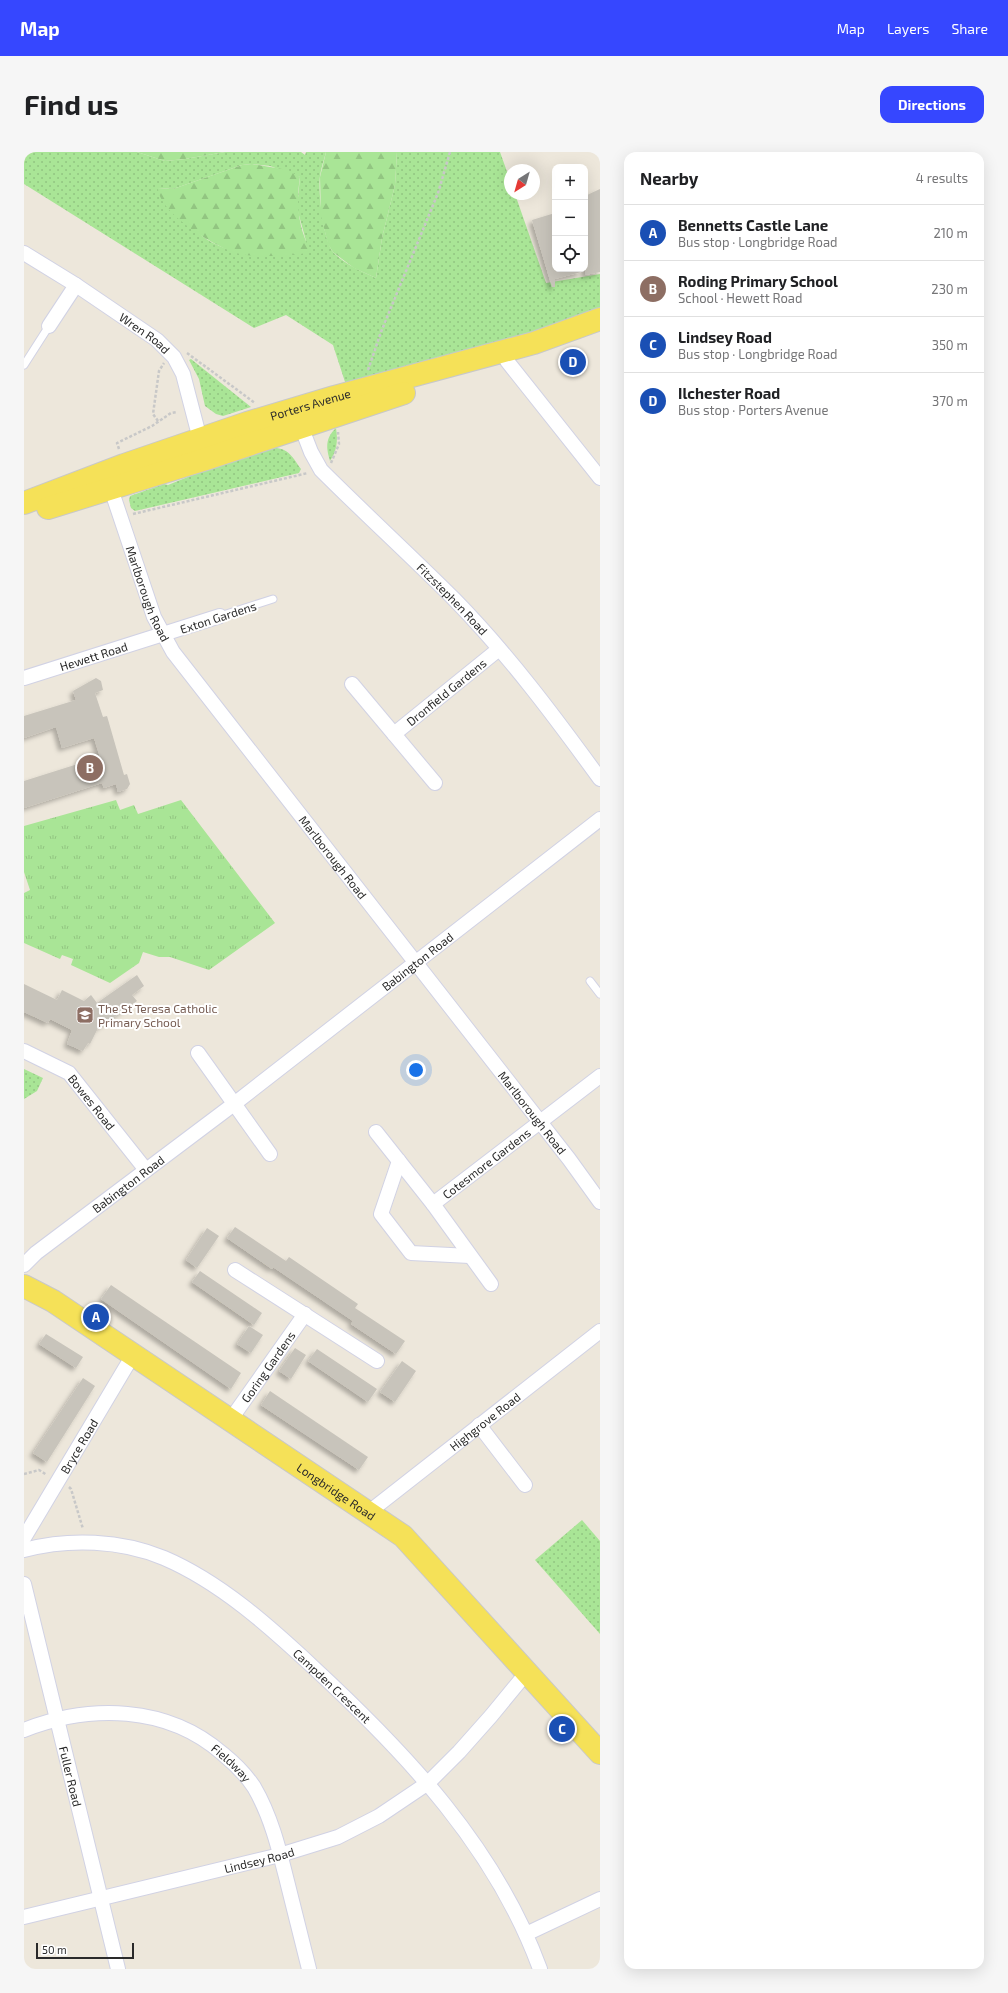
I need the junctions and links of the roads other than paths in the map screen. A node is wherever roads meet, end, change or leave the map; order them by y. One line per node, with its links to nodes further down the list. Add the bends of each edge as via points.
1 (24, 253): 2 (street, Wren Road)
2 (76, 285): 4 (street); 9 (street, Wren Road, via 157,340 174,357 183,374)
3 (600, 319): 8 (main road, Porters Avenue, via 534,343)
4 (49, 326): 7 (lane)
5 (600, 333): 6 (main road, Porters Avenue)
6 (506, 361): 8 (main road, Porters Avenue); 10 (street)
7 (24, 365)
8 (298, 418): 9 (main road, Porters Avenue); 17 (street, Fitzstephen Road, via 321,470 454,599)
9 (203, 449): 11 (main road, Porters Avenue, via 149,475); 12 (main road, Porters Avenue)
10 (600, 478)
11 (112, 488): 13 (main road, Porters Avenue); 16 (street, Marlborough Road, via 154,617)
12 (24, 503)
13 (24, 515)
14 (273, 599): 15 (lane, Exton Gardens)
15 (220, 616): 16 (street, Exton Gardens)
16 (163, 634): 18 (street, Hewett Road); 24 (street, Marlborough Road, via 173,652)
17 (499, 649): 20 (street, Dronfield Gardens); 21 (street, Fitzstephen Road, via 563,728)
18 (24, 678)
19 (352, 684): 20 (street)
20 (394, 734): 22 (street)
21 (600, 779)
22 (435, 783)
23 (600, 819): 24 (street, Babington Road)
24 (415, 962): 30 (street, Babington Road); 31 (street, Marlborough Road)
25 (590, 981): 26 (lane)
26 (600, 994)
27 (24, 1051): 35 (street, Bowes Road, via 69,1074)
28 (198, 1053): 30 (street)
29 (600, 1076): 31 (street, Cotesmore Gardens)
30 (234, 1104): 33 (street); 35 (street, Babington Road)
31 (540, 1122): 36 (street, Marlborough Road); 37 (street, Cotesmore Gardens)
32 (376, 1132): 34 (street, Cotesmore Gardens)
33 (270, 1154)
34 (399, 1161): 37 (street, Cotesmore Gardens); 38 (street, via 381,1214 411,1253)
35 (146, 1170): 39 (street, Babington Road, via 36,1253)
36 (600, 1202)
37 (433, 1204): 38 (street, Cotesmore Gardens)
38 (470, 1256): 41 (street, Cotesmore Gardens)
39 (24, 1265)
40 (235, 1270): 43 (street)
41 (491, 1284)
42 (24, 1286): 45 (main road, Longbridge Road, via 53,1301)
43 (305, 1314): 46 (street); 47 (street, Goring Gardens)
44 (600, 1331): 48 (street, Highgrove Road)
45 (133, 1355): 47 (main road, Longbridge Road); 51 (street, Bryce Road)
46 (377, 1361)
47 (231, 1419): 50 (main road, Longbridge Road)
48 (479, 1425): 49 (street); 50 (street, Highgrove Road)
49 (525, 1485)
50 (369, 1512): 54 (main road, Longbridge Road, via 403,1536)
51 (24, 1538)
52 (24, 1550): 58 (street, Campden Crescent, via 68,1543 102,1543 134,1548 194,1572 240,1604 292,1647 360,1711)
53 (24, 1584): 55 (street, Fuller Road)
54 (528, 1671): 57 (main road, Longbridge Road); 58 (street, Lindsey Road, via 487,1721)
55 (58, 1719): 56 (street, Fieldway); 59 (street, Fieldway, via 92,1713 147,1715 180,1726 212,1744 234,1763 253,1786 270,1820); 60 (street, Fuller Road)
56 (24, 1730)
57 (600, 1753)
58 (428, 1783): 59 (street, Lindsey Road, via 379,1816 338,1837); 63 (street, Campden Crescent, via 485,1859)
59 (280, 1855): 60 (street, Lindsey Road); 65 (street, Fieldway)
60 (100, 1898): 62 (street, Lindsey Road); 64 (street, Fuller Road)
61 (600, 1899): 63 (street)
62 (24, 1917)
63 (526, 1934): 66 (street, Campden Crescent)
64 (118, 1969)
65 (309, 1969)
66 (540, 1969)

